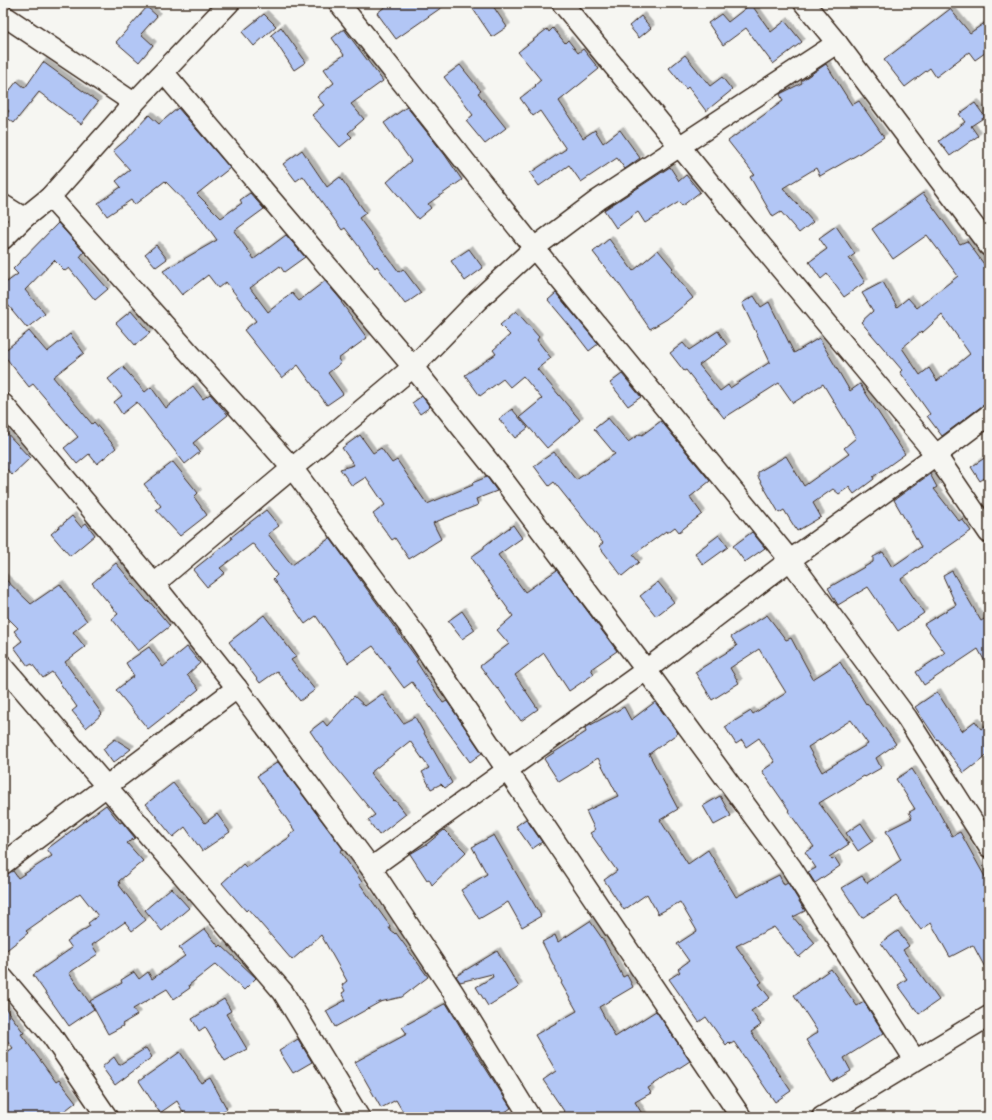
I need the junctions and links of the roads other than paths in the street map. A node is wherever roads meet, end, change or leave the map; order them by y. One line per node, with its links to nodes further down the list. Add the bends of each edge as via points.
1 (230, 3): 7 (street)
2 (339, 3): 15 (street)
3 (562, 3): 9 (street)
4 (804, 3): 6 (street)
5 (3, 15): 8 (street)
6 (837, 43): 9 (street); 14 (street)
7 (164, 73): 8 (street); 16 (street)
8 (134, 103): 10 (street)
9 (679, 146): 15 (street, via 598,200); 19 (street)
10 (50, 197): 12 (street); 20 (street)
11 (3, 205): 12 (street)
12 (24, 218): 13 (street)
13 (3, 239)
14 (989, 246)
15 (534, 248): 16 (street, via 477,301); 22 (street)
16 (413, 367): 20 (street); 25 (street, via 498,473)
17 (3, 404): 23 (street)
18 (989, 415): 19 (street)
19 (936, 455): 21 (street); 22 (street)
20 (293, 469): 23 (street); 27 (street, via 418,638)
21 (989, 533)
22 (790, 560): 25 (street); 29 (street, via 907,718)
23 (154, 584): 26 (street)
24 (3, 666): 28 (street)
25 (646, 670): 27 (street); 34 (street, via 791,867)
26 (237, 688): 28 (street); 31 (street)
27 (507, 771): 31 (street); 38 (street)
28 (107, 786): 30 (street); 36 (street, via 284,992)
29 (989, 847)
30 (3, 864)
31 (371, 868): 37 (street, via 453,992)
32 (3, 978): 35 (street, via 52,1036)
33 (989, 1016): 34 (street)
34 (916, 1060): 39 (street)
35 (107, 1117)
36 (359, 1117)
37 (530, 1117)
38 (741, 1117)
39 (822, 1117)

